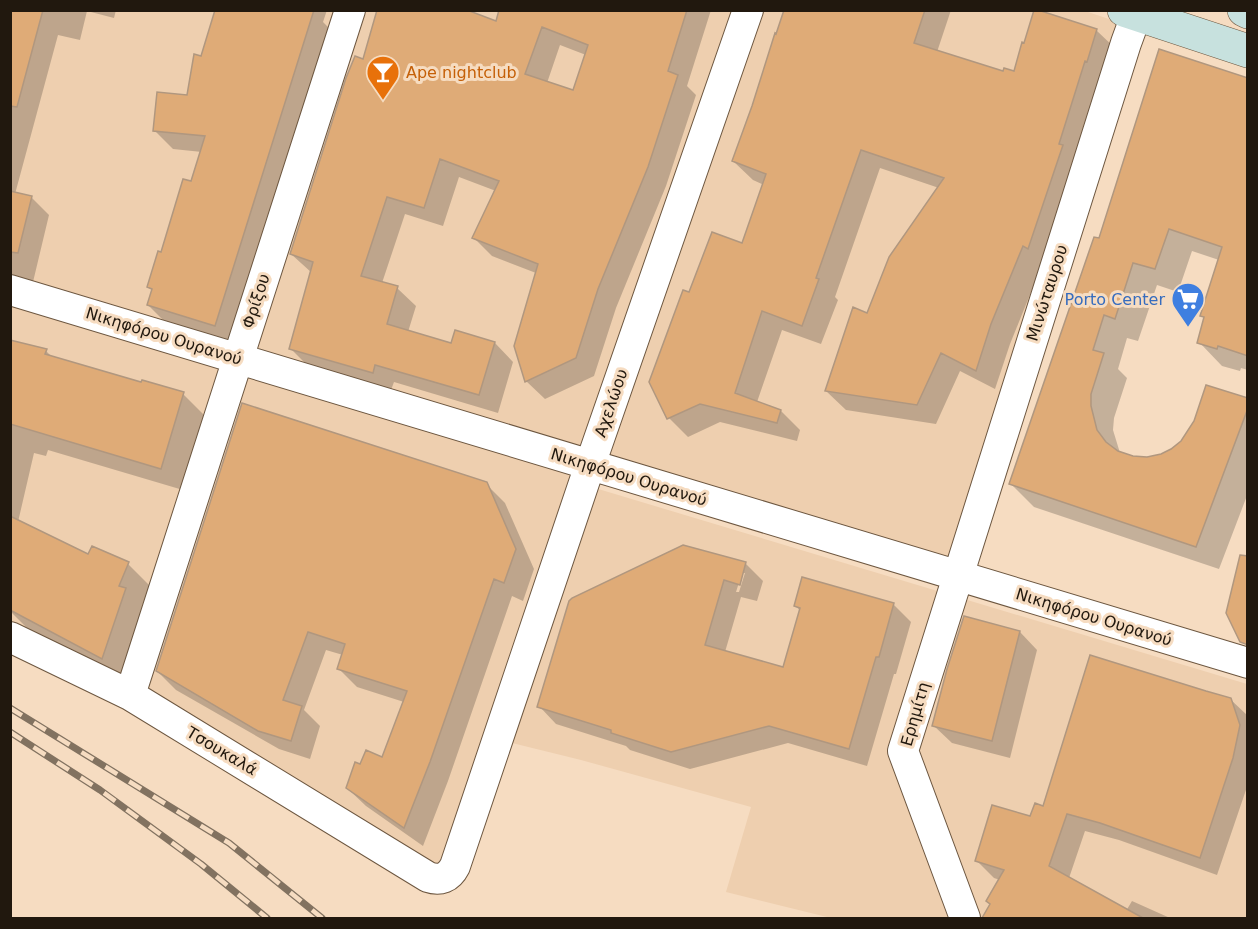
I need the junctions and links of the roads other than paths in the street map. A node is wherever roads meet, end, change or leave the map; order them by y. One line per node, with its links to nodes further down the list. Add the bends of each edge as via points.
1 (350, 10): 6 (street, Φρίξου)
2 (748, 10): 7 (street, Αχελώου)
3 (1133, 12): 4 (main road); 8 (street, Μινώταυρου)
4 (1248, 51)
5 (10, 290): 6 (street, Νικηφόρου Ουρανού)
6 (237, 358): 7 (street, Νικηφόρου Ουρανού); 11 (street, Φρίξου)
7 (590, 465): 8 (street, Νικηφόρου Ουρανού); 12 (street, Αχελώου, via 455,866 444,878)
8 (958, 576): 10 (street, Νικηφόρου Ουρανού); 13 (street, Ερημίτη, via 903,751)
9 (10, 637): 11 (street, Τσουκαλά)
10 (1248, 663)
11 (130, 695): 12 (street, Τσουκαλά)
12 (427, 876)
13 (965, 918)

